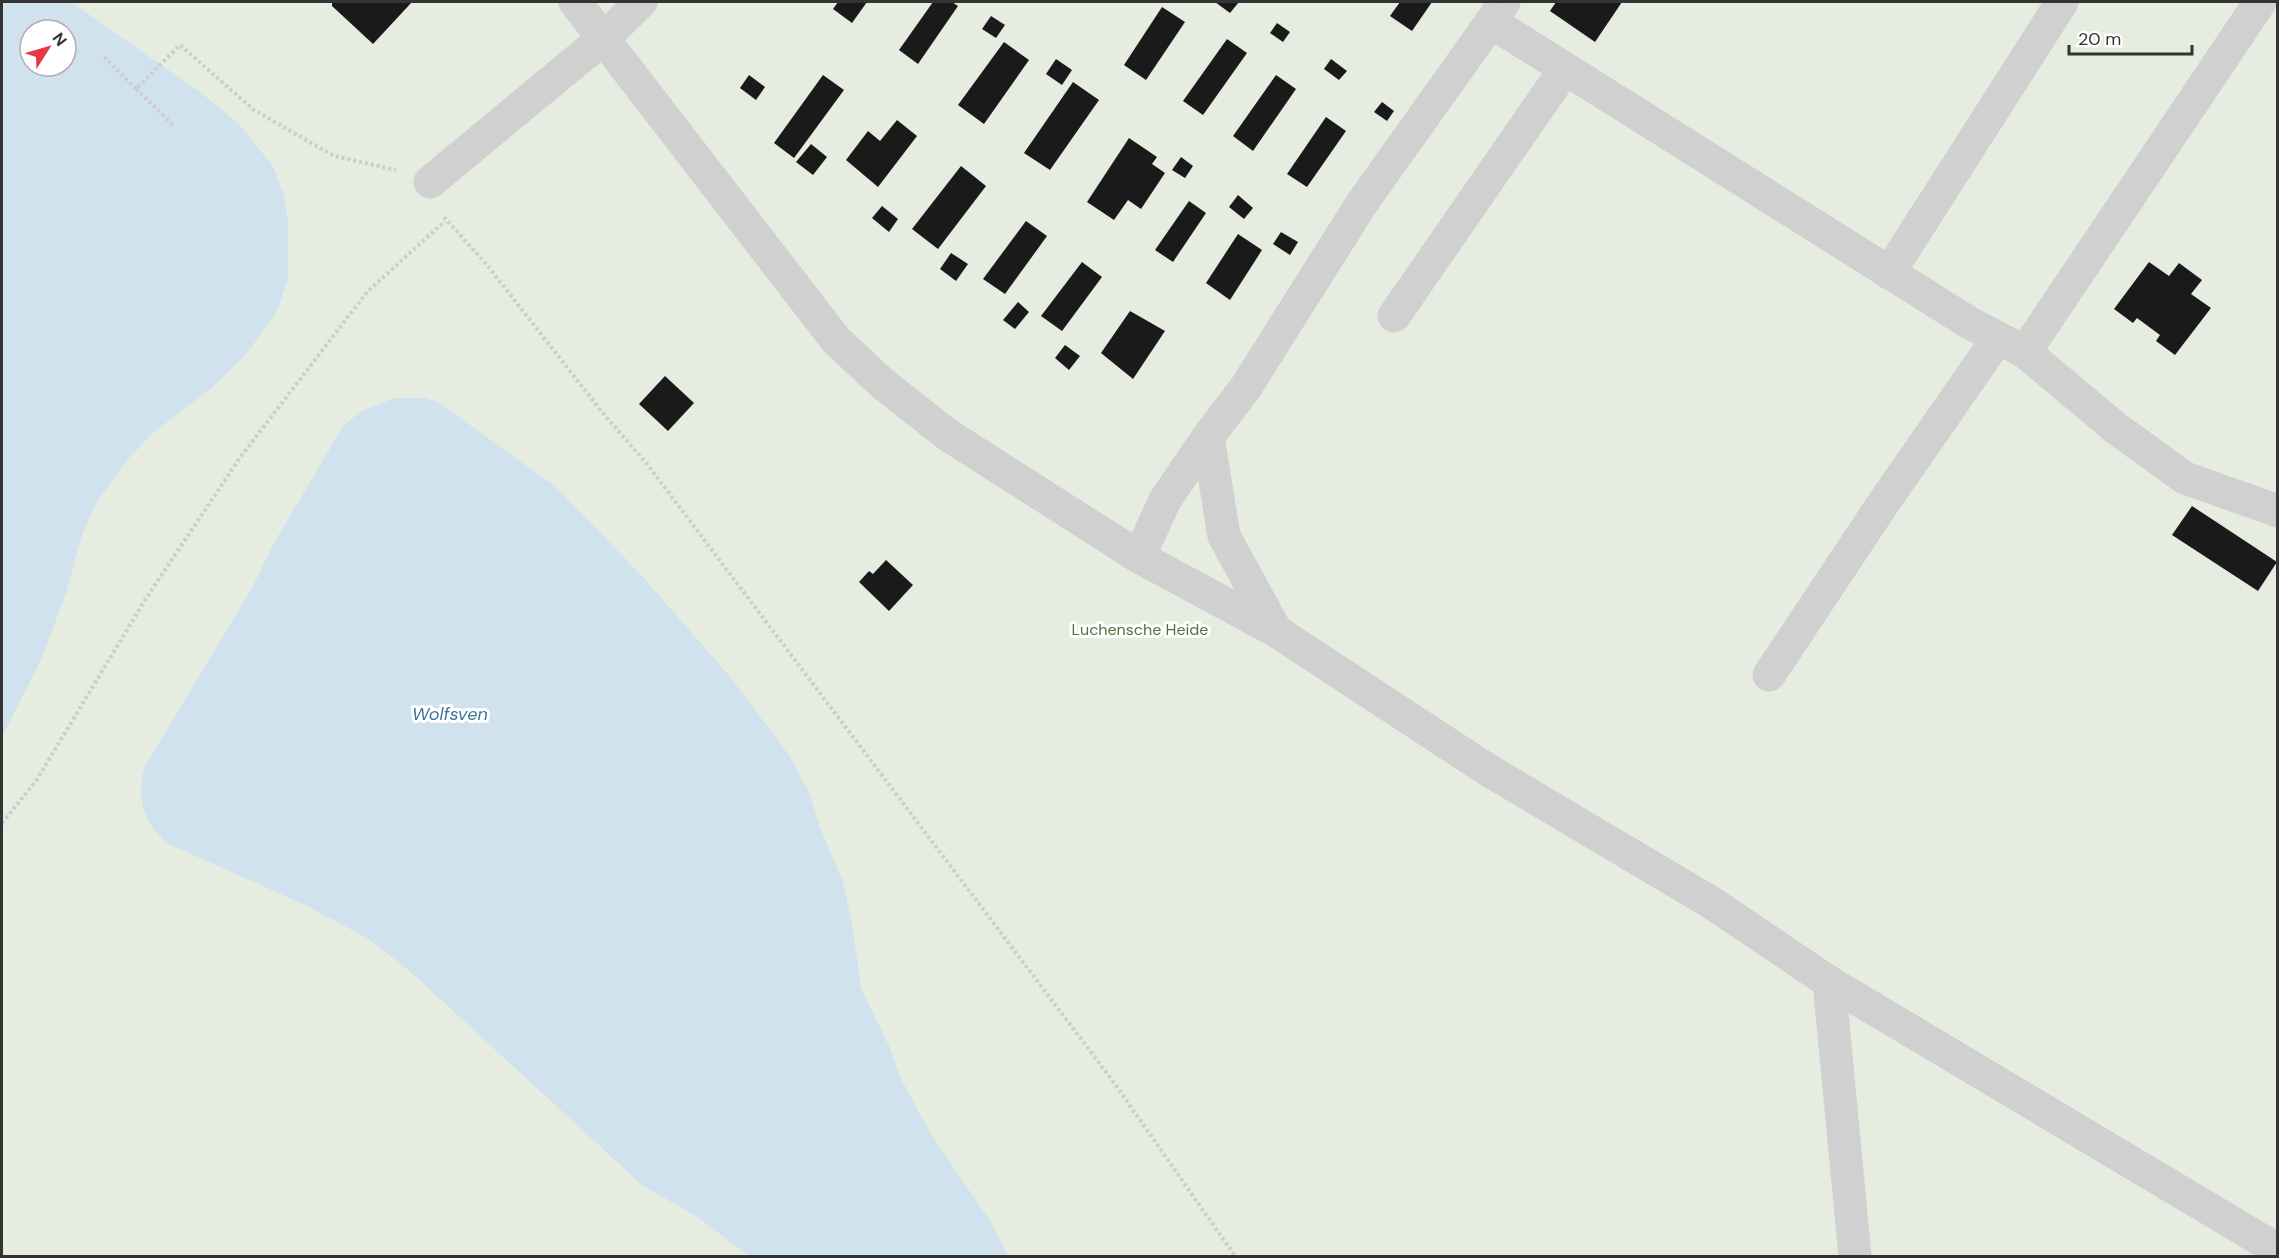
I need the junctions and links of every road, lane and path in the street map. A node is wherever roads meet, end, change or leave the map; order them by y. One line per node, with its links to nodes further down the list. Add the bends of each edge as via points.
1 (575, 2): 6 (lane)
2 (641, 2): 6 (lane)
3 (2062, 2): 13 (lane)
4 (2260, 2): 15 (lane)
5 (1498, 12): 8 (lane); 16 (lane, via 1362,203 1246,387)
6 (604, 38): 11 (lane); 18 (lane, via 836,340 883,384 948,435)
7 (104, 57): 9 (path)
8 (1565, 69): 13 (lane); 14 (lane)
9 (136, 89): 10 (path); 11 (path, via 180,45 254,110 334,156 404,172)
10 (173, 125)
11 (430, 183): 12 (path)
12 (445, 221): 21 (path, via 367,292 239,459 145,600 36,781); 24 (path, via 488,265 662,483 1112,1080)
13 (1889, 273): 15 (lane)
14 (1394, 316)
15 (2012, 345): 17 (lane, via 2184,478); 20 (lane)
16 (1208, 437): 18 (lane, via 1165,500); 19 (lane, via 1224,536)
17 (2277, 512)
18 (1139, 557): 19 (lane)
19 (1276, 631): 22 (lane, via 1488,770 1712,903)
20 (1769, 675)
21 (2, 823)
22 (1829, 982): 23 (lane); 25 (lane)
23 (2277, 1250)
24 (1234, 1257)
25 (1855, 1257)

